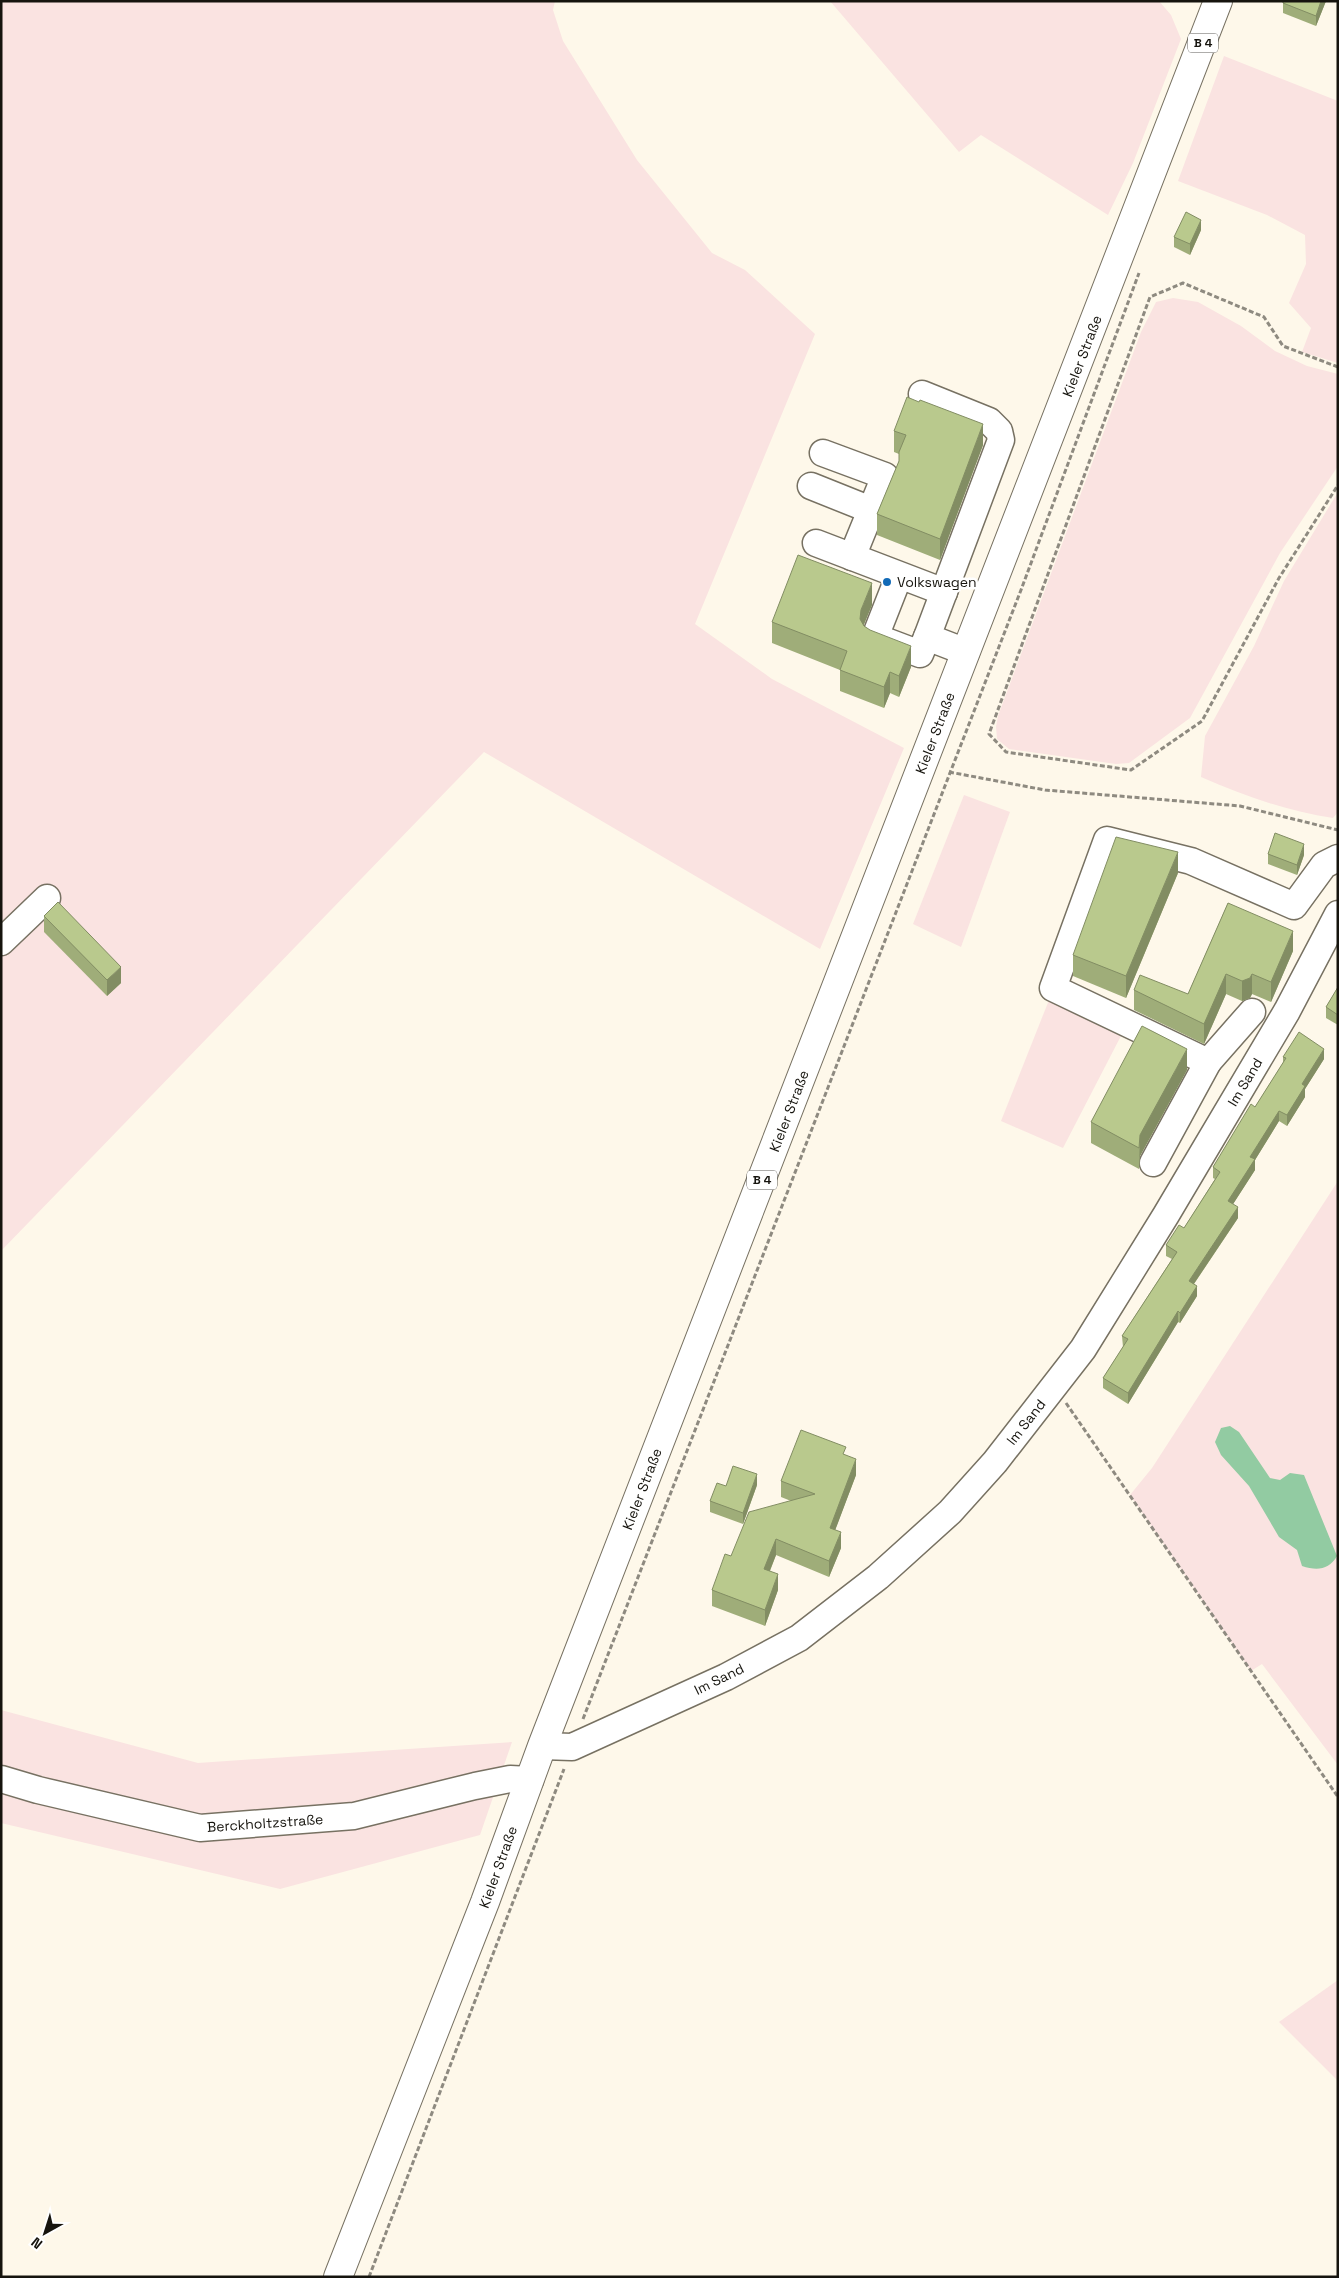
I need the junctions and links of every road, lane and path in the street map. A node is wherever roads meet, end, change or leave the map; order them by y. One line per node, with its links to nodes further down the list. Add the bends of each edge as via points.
1 (1218, 1): 14 (main road, Kieler Straße / B 4)
2 (1140, 270): 16 (path)
3 (1338, 367): 6 (path, via 1283,346 1264,317 1183,283 1150,296 989,734 1006,752 1131,770 1202,720 1279,578)
4 (922, 394): 12 (street, via 989,421 999,431 1001,440)
5 (823, 452): 8 (street, via 884,476)
6 (1338, 485)
7 (811, 486): 8 (street)
8 (871, 510): 10 (street)
9 (816, 543): 10 (street)
10 (852, 557): 11 (street)
11 (899, 576): 12 (street); 13 (street, via 875,636 920,654)
12 (944, 592): 13 (street)
13 (927, 637): 14 (street)
14 (966, 652): 15 (main road, Kieler Straße / B 4)
15 (923, 764): 16 (path); 26 (main road, Kieler Straße / B 4)
16 (950, 772): 17 (path, via 1045,790 1240,806); 27 (path)
17 (1338, 830)
18 (1338, 858): 23 (street, via 1324,865 1294,906 1191,861 1107,840 1053,988)
19 (47, 898): 21 (street)
20 (1338, 914): 25 (street, Im Sand, via 1288,1011 1166,1215 1083,1350)
21 (1, 942)
22 (1252, 1012): 23 (street)
23 (1208, 1062): 24 (street)
24 (1153, 1164)
25 (1054, 1387): 27 (street, Im Sand, via 995,1462 950,1512 878,1577 799,1638 726,1677); 30 (path)
26 (542, 1746): 27 (street, Im Sand); 29 (main road, Kieler Straße / B 4)
27 (572, 1747): 32 (path)
28 (1, 1778): 29 (street, Berckholtzstraße, via 38,1790 200,1828 354,1816 475,1786 510,1779)
29 (530, 1780): 31 (main road, Kieler Straße / B 4)
30 (1338, 1797)
31 (338, 2277)
32 (369, 2277)

